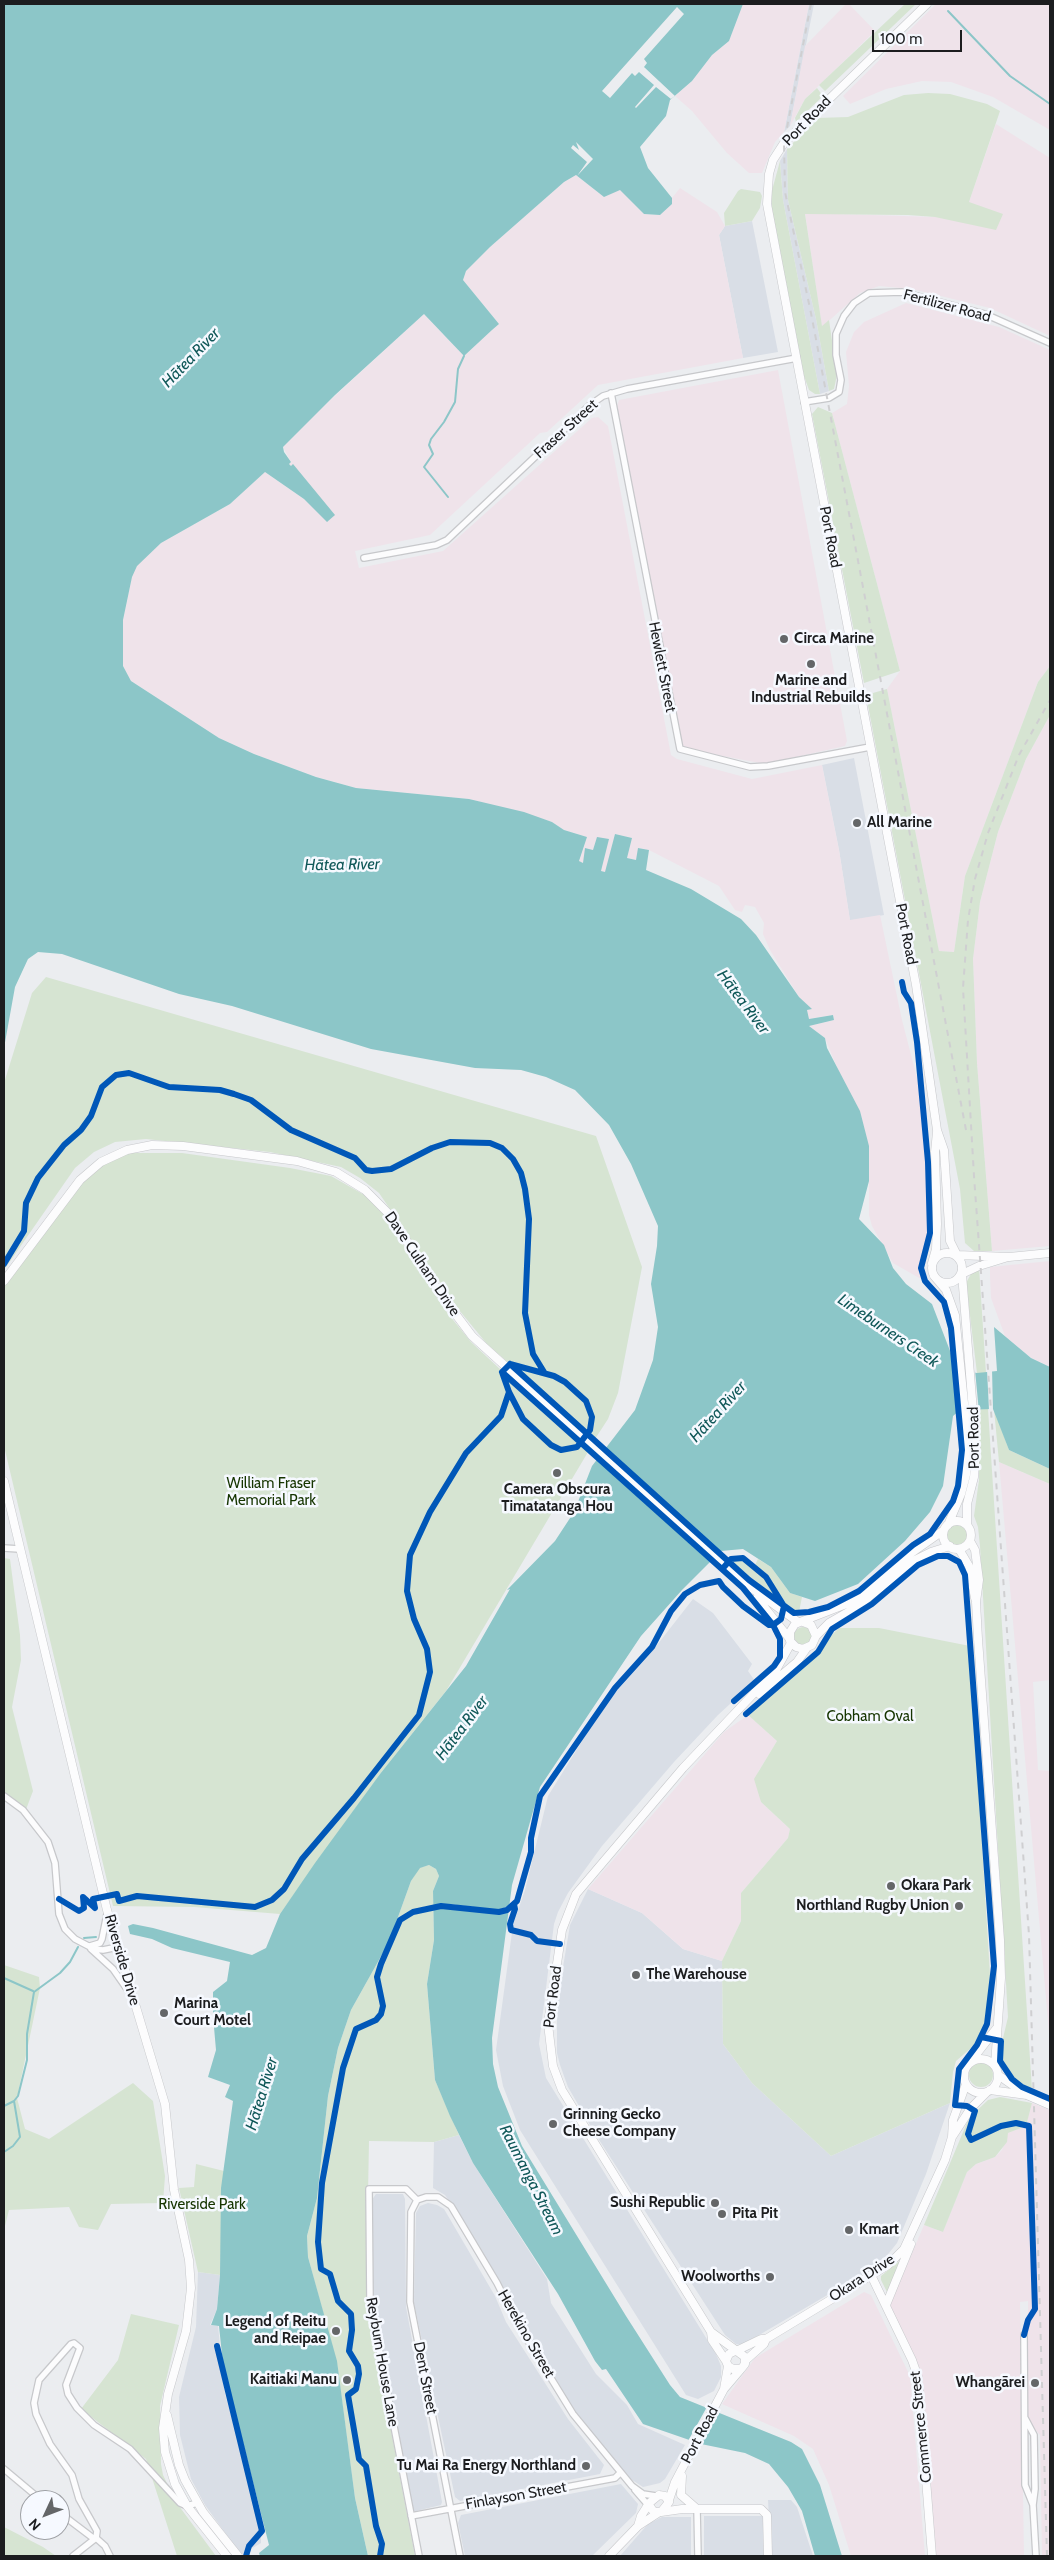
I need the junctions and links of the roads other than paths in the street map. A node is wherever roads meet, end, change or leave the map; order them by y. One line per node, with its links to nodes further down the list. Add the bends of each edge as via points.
1 (927, 4): 3 (main road, Port Road, via 790,136 773,160 767,204)
2 (1050, 343): 5 (street, Fertilizer Road, via 985,314 902,292 869,293 854,303 836,334 836,355 841,374 839,392 829,398)
3 (797, 358): 4 (street, Fraser Street); 5 (main road, Port Road)
4 (611, 393): 6 (street, Fraser Street, via 590,405 447,540 436,545); 7 (street, Hewlett Street, via 680,749 750,767)
5 (804, 402): 7 (main road, Port Road)
6 (364, 558)
7 (870, 747): 8 (main road, Port Road, via 916,985)
8 (937, 1130): 10 (main road, Port Road, via 944,1150 948,1234); 12 (main road, Port Road, via 937,1224)
9 (1050, 1253): 11 (main road)
10 (957, 1255): 11 (main road); 12 (main road, via 943,1253); 13 (main road, Port Road, via 962,1264)
11 (1009, 1257): 13 (main road)
12 (932, 1263): 14 (main road, Port Road)
13 (962, 1274): 14 (main road, via 951,1283 942,1282); 17 (main road, Port Road, via 976,1431)
14 (934, 1276): 18 (main road, Port Road, via 952,1301 967,1432 966,1475)
15 (4, 1277): 24 (main road, Dave Culham Drive, via 80,1180 101,1162 127,1150 152,1145 183,1146 317,1165 346,1178 378,1202 472,1336)
16 (4, 1482): 22 (main road, Riverside Drive)
17 (967, 1525): 18 (main road, via 957,1521); 19 (main road, via 971,1531)
18 (946, 1528): 20 (main road, via 944,1539); 26 (main road, via 854,1600)
19 (970, 1541): 23 (main road); 25 (main road, via 978,1563)
20 (950, 1546): 23 (main road); 27 (main road, via 914,1561)
21 (4, 1548): 22 (street)
22 (19, 1549): 32 (main road, Riverside Drive)
23 (959, 1549): 25 (main road, via 969,1566)
24 (746, 1584): 26 (main road, Dave Culham Drive); 28 (main road, Dave Culham Drive)
25 (976, 1602): 36 (main road, via 1000,1940 1001,1978)
26 (801, 1622): 27 (main road, via 811,1625); 28 (main road, via 791,1629)
27 (816, 1636): 29 (main road)
28 (790, 1640): 29 (main road, via 796,1647); 30 (main road, Port Road, via 776,1670)
29 (806, 1649): 30 (main road, Port Road, via 797,1662)
30 (737, 1712): 49 (main road, Port Road, via 688,1763 576,1894 562,1930 548,2024 553,2066 562,2090)
31 (4, 1796): 33 (street, via 33,1820 48,1842 54,1863 61,1922 70,1935)
32 (108, 1910): 33 (street, via 101,1941); 34 (main road, Riverside Drive)
33 (88, 1946): 34 (street, via 103,1950); 35 (street, via 104,1959)
34 (118, 1947): 35 (main road, Riverside Drive)
35 (132, 1996): 57 (main road, Riverside Drive, via 165,2104 174,2190 190,2275 191,2299 186,2331 168,2394)
36 (996, 2029): 37 (main road); 38 (main road)
37 (971, 2061): 38 (main road, via 985,2059); 40 (main road, via 965,2069)
38 (995, 2065): 39 (main road)
39 (998, 2074): 41 (main road, via 996,2084); 42 (main road)
40 (966, 2084): 41 (main road, via 973,2091); 44 (main road, Okara Drive, via 953,2120)
41 (988, 2092): 42 (main road); 44 (main road, Okara Drive, via 971,2108)
42 (1027, 2095): 43 (main road, bridge)
43 (1050, 2104)
44 (952, 2137): 46 (main road, Okara Drive)
45 (417, 2200): 61 (street, Herekino Street, via 438,2197 455,2210 517,2323 573,2414); 71 (street, Dent Street, via 411,2212 410,2302); 74 (street, Reyburn House Lane, via 406,2189 369,2188 370,2302)
46 (912, 2234): 47 (main road, Okara Drive, via 900,2254); 48 (main road, via 914,2238)
47 (871, 2275): 48 (main road, Commerce Street); 51 (main road, Okara Drive)
48 (886, 2305): 87 (main road, Commerce Street, via 918,2377)
49 (711, 2332): 52 (main road, Port Road); 54 (main road, Port Road, via 712,2340)
50 (1024, 2335): 58 (street)
51 (766, 2339): 52 (main road, Okara Drive); 53 (main road, Okara Drive)
52 (736, 2351): 53 (main road); 54 (main road, via 729,2354)
53 (746, 2360): 55 (main road)
54 (727, 2363): 55 (main road, via 733,2369); 56 (main road, Port Road)
55 (741, 2369): 56 (main road, Port Road)
56 (724, 2389): 59 (main road, Port Road)
57 (167, 2413): 67 (main road, Riverside Drive, via 178,2465); 70 (main road, Riverside Drive, via 163,2428 165,2452 175,2484)
58 (1025, 2418): 69 (street, via 1025,2485); 69 (street, via 1034,2435)
59 (686, 2461): 62 (main road, Port Road); 72 (main road, via 680,2491 683,2498)
60 (4, 2469): 64 (street)
61 (620, 2473): 63 (street, Herekino Street); 71 (street, Finlayson Street, via 615,2478)
62 (675, 2482): 65 (main road, Port Road); 66 (main road, Port Road)
63 (632, 2486): 65 (street, Herekino Street, via 644,2494); 68 (street, Herekino Street)
64 (29, 2490)
65 (657, 2496): 66 (main road, via 662,2494); 68 (main road, Port Road)
66 (669, 2500): 72 (main road); 73 (main road, Port Road)
67 (197, 2502): 70 (street); 81 (main road, Riverside Drive)
68 (648, 2505): 73 (main road); 76 (main road, Port Road)
69 (1033, 2505): 88 (street)
70 (187, 2506): 77 (street, via 176,2499 130,2449 94,2425 72,2402 66,2385 80,2348 70,2344 40,2380 34,2404 50,2444 72,2475 79,2499 97,2531); 80 (main road, Riverside Drive)
71 (451, 2508): 74 (street, Finlayson Street); 83 (street, Dent Street)
72 (697, 2509): 73 (main road); 85 (street); 86 (main road, via 759,2509 765,2512)
73 (659, 2512): 76 (main road)
74 (411, 2516): 82 (street, Reyburn House Lane)
75 (70, 2520): 77 (street)
76 (638, 2526): 84 (main road)
77 (94, 2538): 78 (street); 79 (street, via 105,2546)
78 (73, 2556)
79 (110, 2556)
80 (227, 2556)
81 (238, 2556)
82 (418, 2556)
83 (460, 2556)
84 (609, 2556)
85 (698, 2556)
86 (768, 2556)
87 (932, 2556)
88 (1036, 2556)

